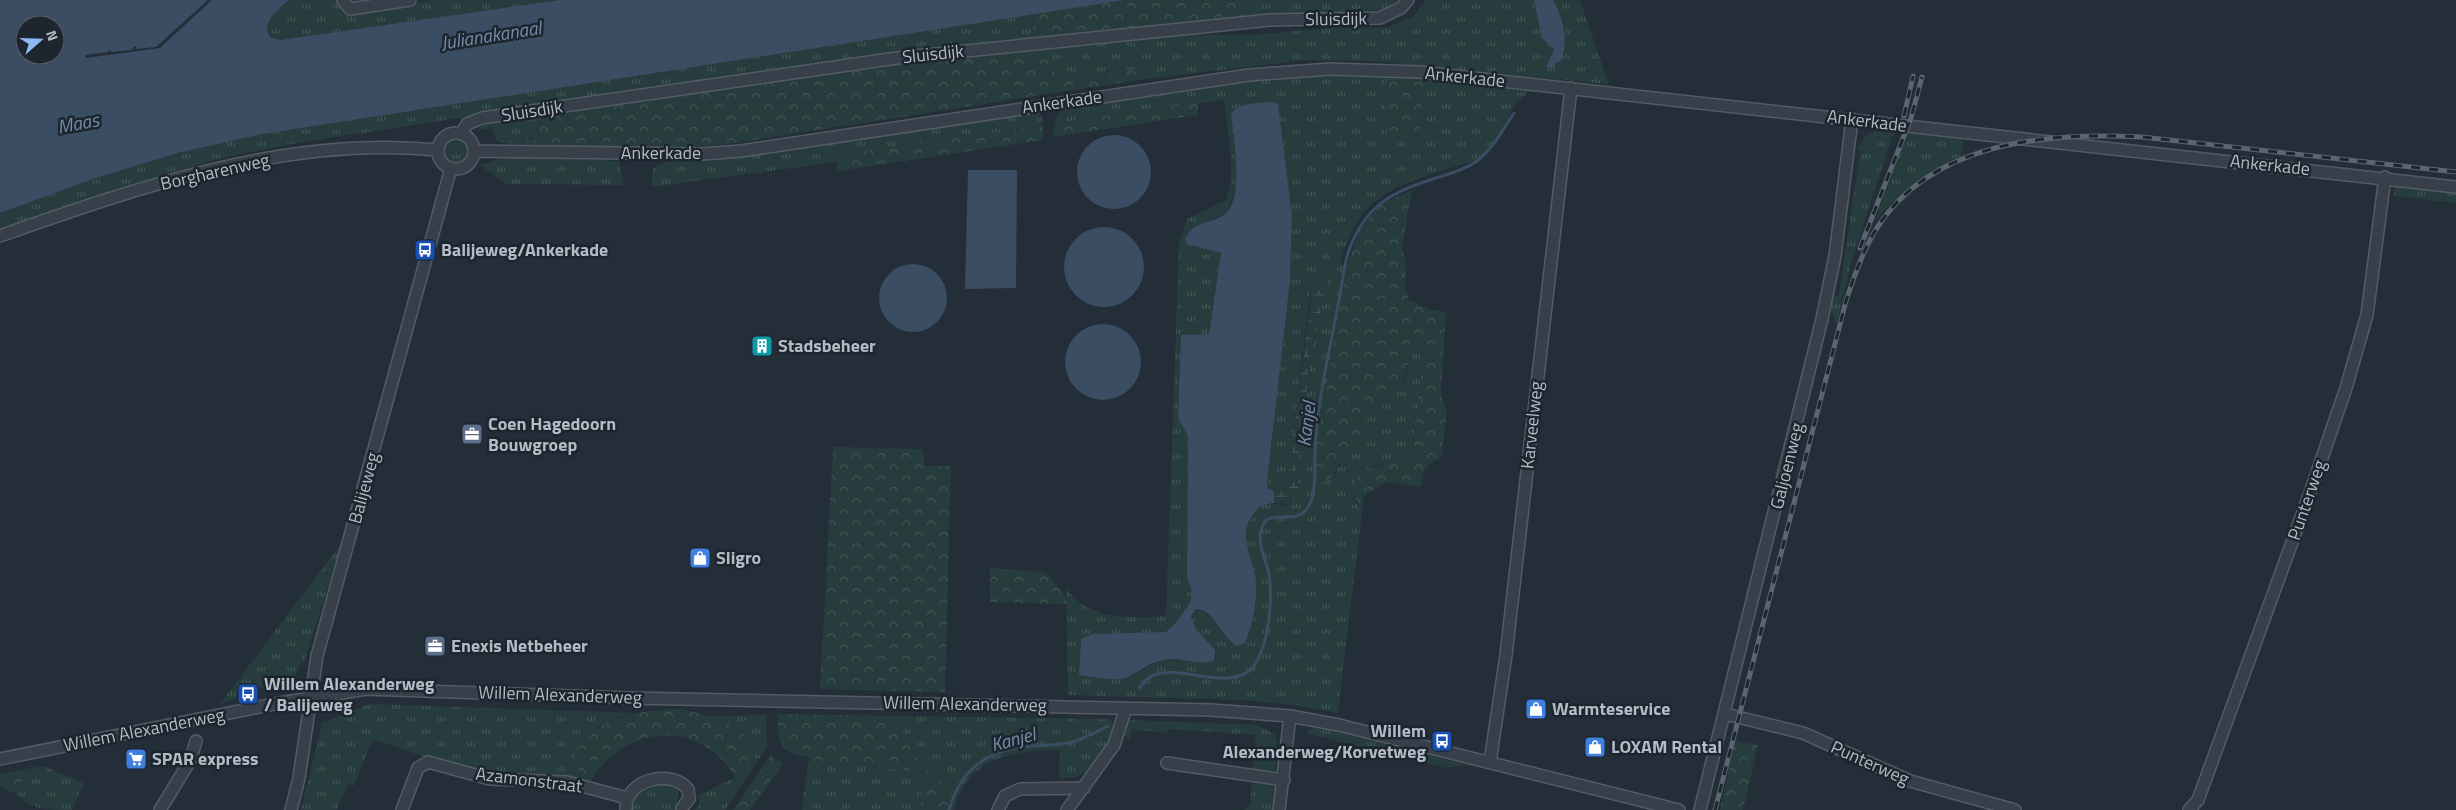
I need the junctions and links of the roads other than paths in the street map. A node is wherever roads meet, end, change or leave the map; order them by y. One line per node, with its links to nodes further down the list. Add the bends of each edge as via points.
1 (343, 0): 2 (street, via 350,9)
2 (410, 0)
3 (1408, 0): 6 (street, Sluisdijk, via 1401,8 1380,18 1270,20 825,67 482,118 469,123)
4 (1572, 88): 5 (street, Ankerkade); 8 (street, Ankerkade, via 1420,72 1330,69 1249,75 741,152); 19 (street, Karveelweg, via 1506,655)
5 (1852, 118): 10 (street, Ankerkade, via 2036,141); 15 (street, Galjoenweg, via 1835,256 1822,319)
6 (461, 134): 7 (street, via 444,137); 8 (street, via 470,140)
7 (438, 150): 9 (street, via 442,162); 12 (street, Borgharenweg, via 370,148 264,159 198,173 108,199)
8 (474, 151): 9 (street, via 467,164)
9 (452, 168): 13 (street, Balijeweg, via 317,656)
10 (2385, 177): 11 (street, Ankerkade); 34 (street, Punterweg, via 2367,314 2346,388 2198,800)
11 (2456, 186)
12 (0, 236)
13 (310, 697): 14 (street, Willem Alexanderweg, via 366,688 638,698); 18 (street, Willem Alexanderweg); 26 (street, Balijeweg, via 299,778)
14 (1126, 708): 16 (street, Willem Alexanderweg); 22 (street, via 1114,745)
15 (1725, 714): 32 (street, Galjoenweg); 33 (street, Punterweg, via 1803,734 1910,782)
16 (1290, 716): 19 (street, Willem Alexanderweg); 21 (street)
17 (196, 741): 25 (street, via 191,759)
18 (0, 759)
19 (1490, 762): 31 (street, Willem Alexanderweg)
20 (1167, 763): 21 (street)
21 (1284, 780): 30 (street)
22 (1084, 788): 28 (street, via 1020,789 1005,796); 29 (street)
23 (627, 804): 24 (street, via 631,792 648,781 668,777 688,788 689,799); 27 (street, Azamonstraat, via 567,782 490,779 428,762 418,768)
24 (682, 808)
25 (160, 810)
26 (291, 810)
27 (402, 810)
28 (998, 810)
29 (1067, 810)
30 (1279, 810)
31 (1679, 810)
32 (1700, 810)
33 (2015, 810)
34 (2189, 810)

